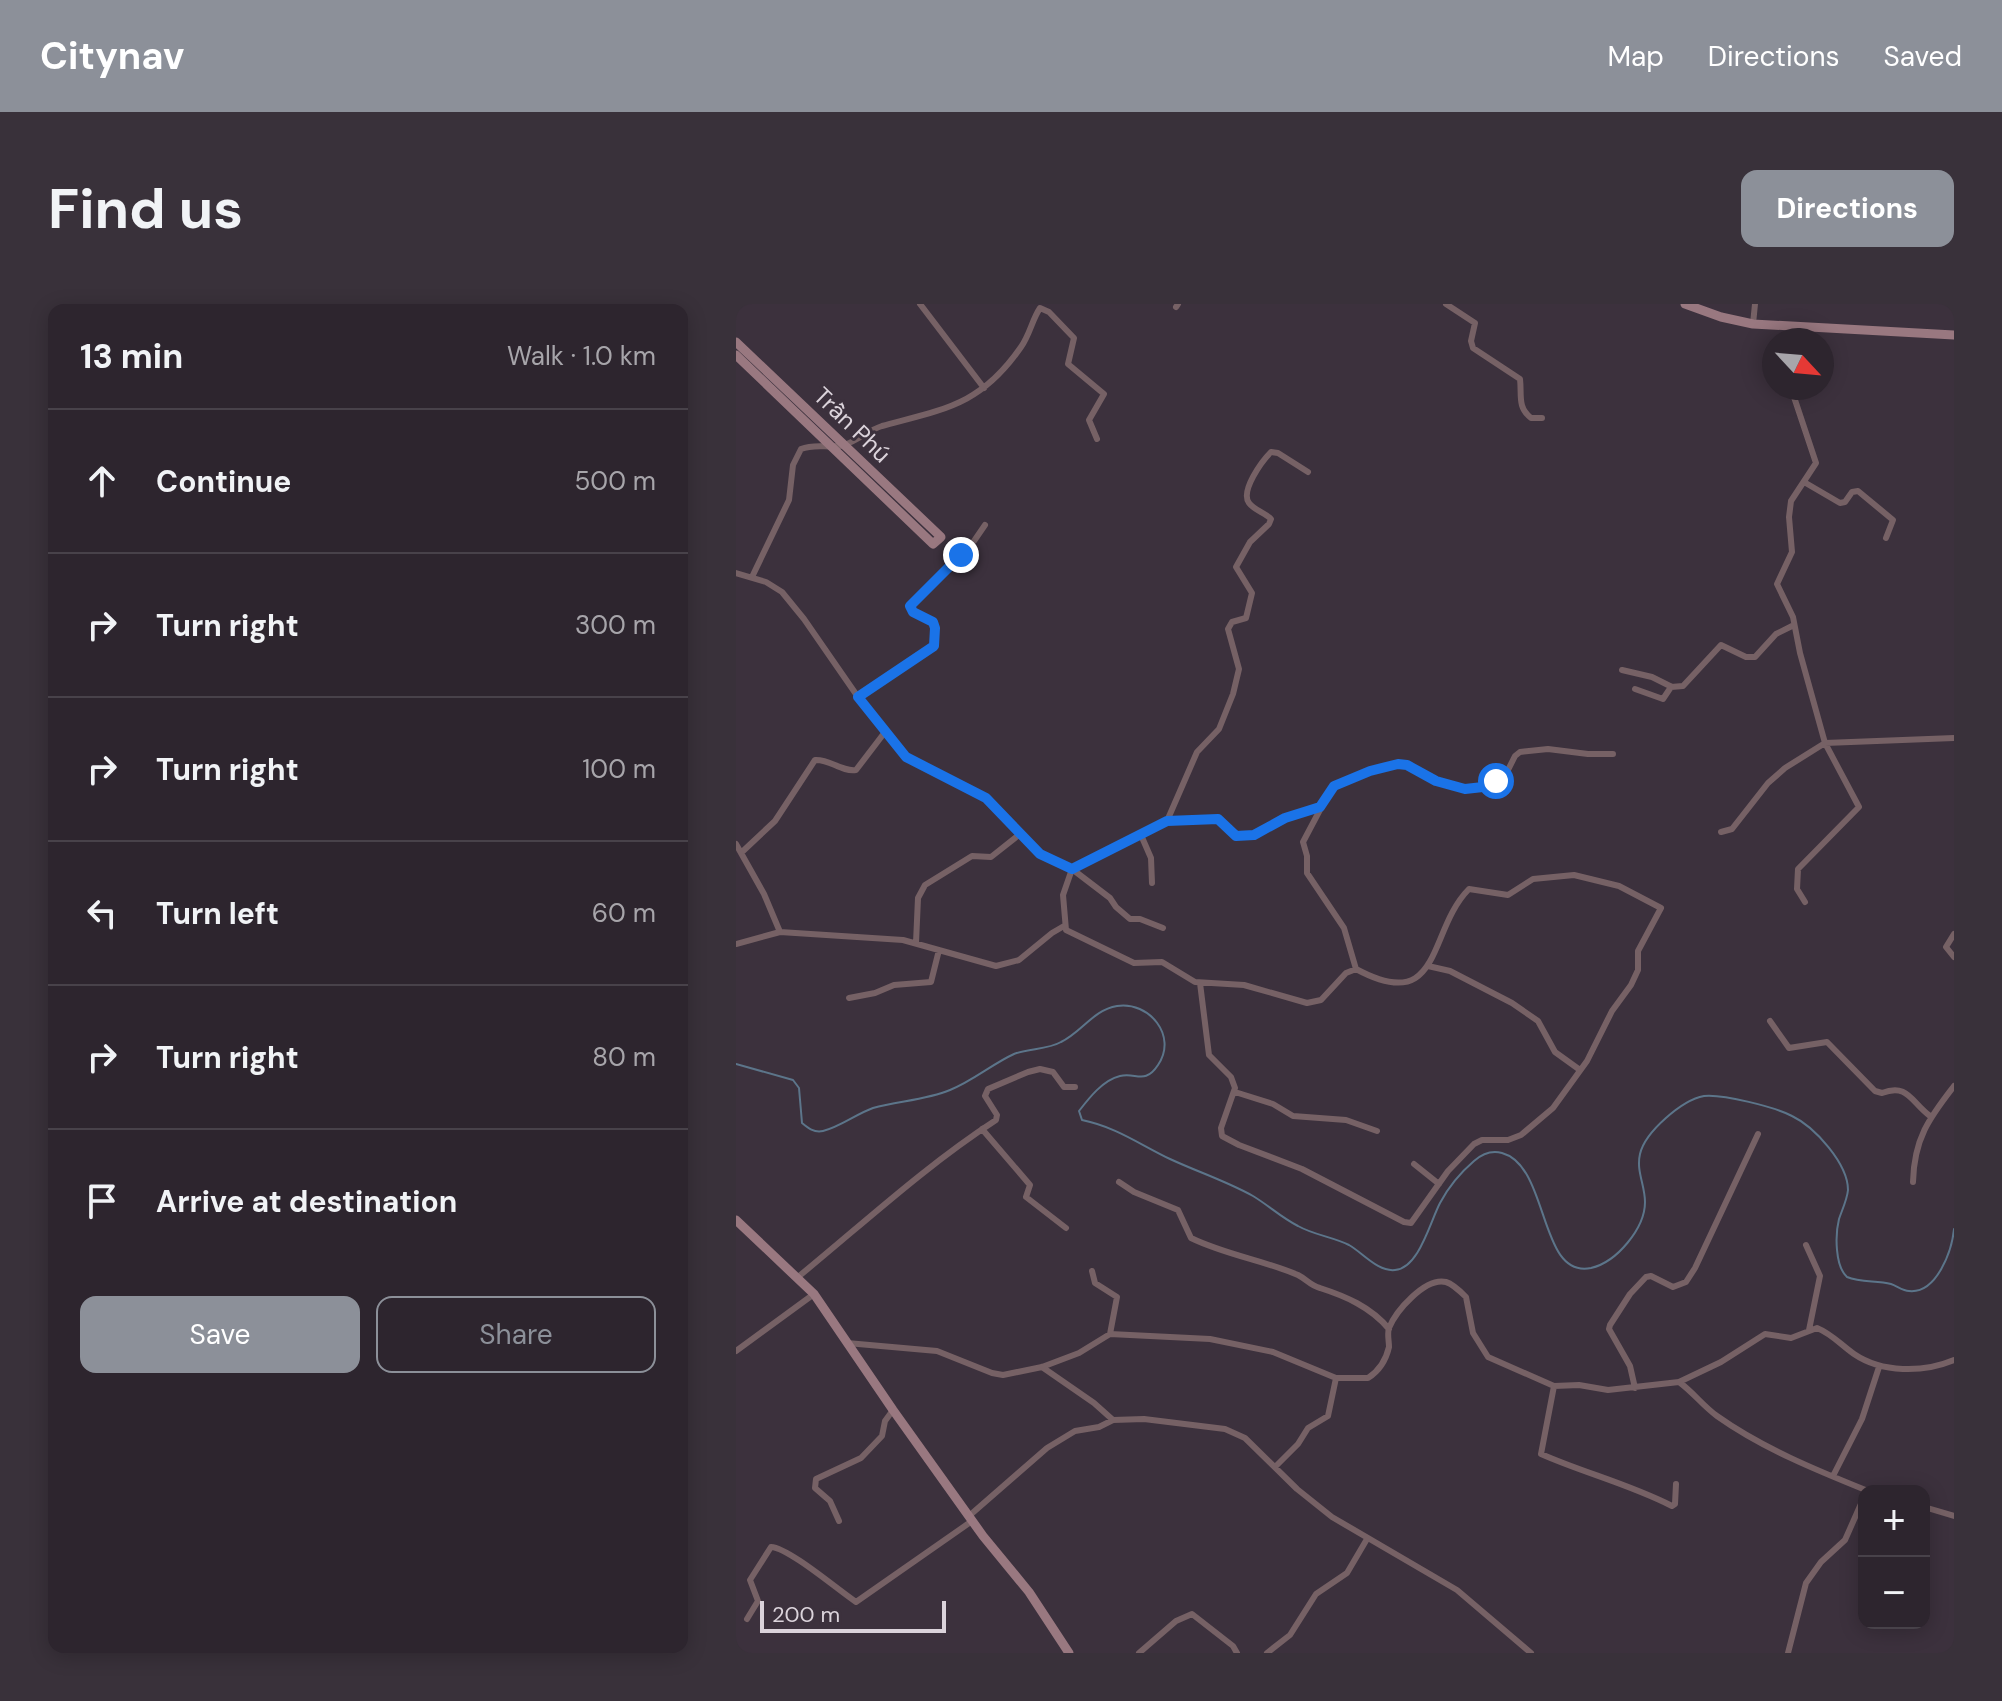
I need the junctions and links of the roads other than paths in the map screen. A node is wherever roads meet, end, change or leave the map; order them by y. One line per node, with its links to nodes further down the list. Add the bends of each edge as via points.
1 (920, 304): 10 (street)
2 (1446, 304): 12 (street, via 1475,323 1473,348 1520,379 1523,411)
3 (1685, 304): 5 (street)
4 (1755, 304): 5 (street)
5 (1753, 324): 6 (street)
6 (1791, 327): 7 (street)
7 (1954, 335)
8 (736, 342): 14 (street, Trần Phú)
9 (736, 355): 15 (street, Trần Phú)
10 (984, 388): 13 (street, via 1015,355 1038,309 1044,308 1074,338 1068,364 1104,394 1089,420); 14 (street, via 969,399 884,425)
11 (1795, 400): 17 (street, via 1816,460)
12 (1542, 418)
13 (1097, 439)
14 (844, 445): 15 (street); 15 (street, Trần Phú, via 937,540)
15 (833, 447): 21 (street, via 818,444 799,452 789,500)
16 (1308, 472): 32 (street, via 1271,452 1247,491 1251,506 1271,519 1235,570 1252,593 1246,618 1228,629 1239,669 1222,722 1197,752)
17 (1804, 482): 19 (street, via 1840,503 1858,491 1893,520); 22 (street, via 1790,507 1792,552 1777,584)
18 (985, 525): 26 (street, via 910,606 933,622 934,646)
19 (1886, 538)
20 (736, 573): 21 (street)
21 (752, 577): 26 (street, via 782,592)
22 (1794, 625): 24 (street, via 1776,634 1755,657 1721,645 1683,686); 29 (street)
23 (1622, 670): 24 (street)
24 (1672, 687): 25 (street, via 1663,699)
25 (1635, 689)
26 (858, 697): 27 (street)
27 (885, 732): 34 (street, via 911,761 986,798); 37 (street, via 856,770 815,760 775,821)
28 (1954, 738): 29 (street)
29 (1825, 743): 33 (street, via 1785,768 1732,829); 40 (street, via 1859,807 1798,869 1797,889)
30 (1613, 754): 31 (street, via 1520,752 1491,784 1465,789 1398,764 1334,786)
31 (1320, 807): 32 (street, via 1244,837 1218,819); 50 (street, via 1303,842 1306,869 1346,933)
32 (1167, 821): 35 (street)
33 (1721, 832)
34 (1020, 834): 38 (street, via 1040,854); 45 (street, via 991,857 972,856 925,885 917,902)
35 (1141, 835): 38 (street); 39 (street, via 1151,858)
36 (736, 844): 37 (street)
37 (742, 852): 43 (street)
38 (1072, 869): 41 (street, via 1063,895); 42 (street, via 1130,919)
39 (1152, 883)
40 (1805, 902)
41 (1064, 926): 47 (street, via 1027,955 1002,965); 51 (street, via 1071,935 1134,963 1162,962)
42 (1163, 928)
43 (780, 932): 45 (street); 46 (street)
44 (1954, 934): 48 (street, via 1946,947)
45 (916, 943): 47 (street)
46 (736, 944)
47 (939, 950): 52 (street, via 931,982 894,985)
48 (1954, 957)
49 (1428, 966): 50 (street, via 1414,980 1398,983); 54 (street, via 1450,971 1508,1000 1538,1021 1555,1052); 54 (street, via 1469,889 1508,895 1533,879 1574,875 1619,886 1660,906 1638,951 1636,975)
50 (1356, 969): 51 (street, via 1312,1003 1244,985)
51 (1200, 983): 57 (street, via 1209,1055 1231,1077)
52 (849, 998)
53 (1770, 1021): 58 (street, via 1789,1048 1827,1042 1875,1091 1900,1089)
54 (1580, 1070): 65 (street, via 1553,1108 1527,1132 1474,1144)
55 (1954, 1086): 58 (street)
56 (1075, 1087): 59 (street, via 1064,1087 1053,1072 1040,1069 988,1089 985,1096 998,1118)
57 (1235, 1092): 60 (street, via 1293,1116 1346,1120); 65 (street, via 1220,1130 1226,1139 1302,1169 1404,1222 1411,1223)
58 (1930, 1116): 64 (street)
59 (982, 1129): 67 (street, via 1030,1185 1026,1197); 70 (street, via 909,1182)
60 (1377, 1131)
61 (1758, 1134): 83 (street, via 1688,1279 1673,1287 1646,1277 1610,1325)
62 (1414, 1164): 65 (street)
63 (1119, 1182): 72 (street, via 1178,1210 1191,1238 1301,1276 1372,1312)
64 (1913, 1182)
65 (1439, 1184)
66 (736, 1220): 70 (street)
67 (1066, 1228)
68 (1806, 1245): 73 (street, via 1820,1276)
69 (1092, 1271): 74 (street, via 1095,1283 1117,1297)
70 (798, 1277): 71 (street)
71 (814, 1294): 75 (street); 76 (street)
72 (1389, 1329): 80 (street, via 1389,1348 1378,1371 1368,1378); 82 (street, via 1418,1290 1446,1282 1466,1297 1473,1333 1488,1357)
73 (1809, 1330): 79 (street, via 1822,1330); 81 (street, via 1791,1338 1765,1334)
74 (1110, 1334): 78 (street); 80 (street, via 1221,1340 1273,1352)
75 (847, 1343): 78 (street, via 937,1351 997,1375); 84 (street)
76 (736, 1351)
77 (1954, 1360): 79 (street, via 1927,1367)
78 (1042, 1367): 85 (street)
79 (1879, 1367): 87 (street, via 1862,1419)
80 (1336, 1378): 86 (street, via 1328,1416 1308,1428)
81 (1679, 1382): 83 (street); 87 (street, via 1739,1431)
82 (1554, 1386): 83 (street); 88 (street, via 1541,1454 1672,1506)
83 (1635, 1388)
84 (893, 1410): 93 (street); 94 (street, via 882,1436 861,1458 816,1479 815,1488 830,1501)
85 (1113, 1420): 86 (street, via 1144,1419 1233,1432); 93 (street, via 1056,1441)
86 (1276, 1466): 95 (street, via 1297,1489)
87 (1833, 1476): 89 (street)
88 (1676, 1484)
89 (1858, 1487)
90 (1930, 1509): 92 (street)
91 (1858, 1511): 102 (street, via 1845,1540 1806,1583)
92 (1954, 1516)
93 (970, 1519): 96 (street, via 856,1602 771,1547 750,1580 758,1601); 97 (street, via 1029,1592)
94 (839, 1521)
95 (1367, 1539): 100 (street, via 1347,1573 1316,1594 1290,1635); 101 (street, via 1457,1590)
96 (747, 1619)
97 (1069, 1653)
98 (1139, 1653): 99 (street, via 1192,1614)
99 (1237, 1653)
100 (1267, 1653)
101 (1531, 1653)
102 (1788, 1653)

